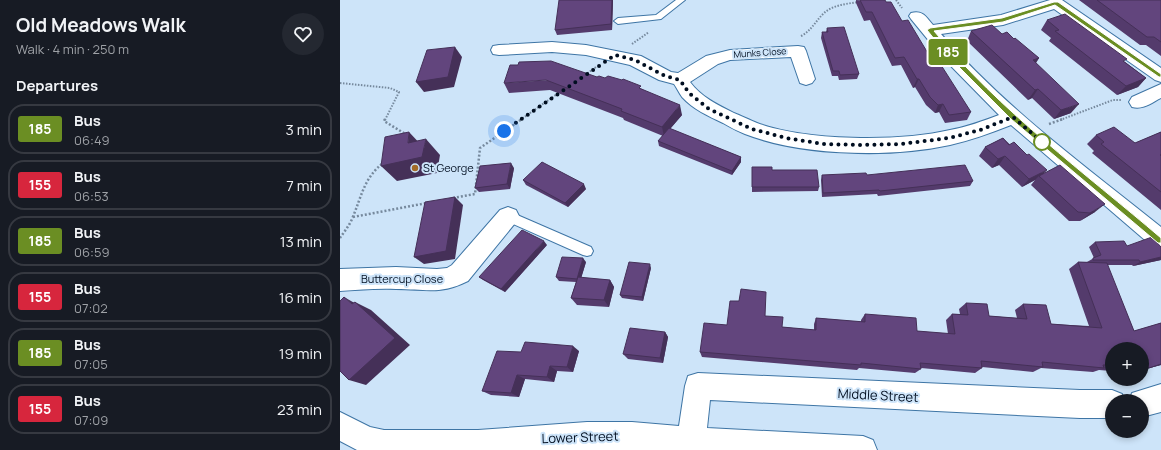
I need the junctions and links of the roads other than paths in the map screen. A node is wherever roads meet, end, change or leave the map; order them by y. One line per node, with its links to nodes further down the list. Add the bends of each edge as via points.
1 (681, 0): 4 (lane, via 658,17)
2 (1053, 2): 5 (street, via 1003,20); 7 (street)
3 (917, 16): 5 (street)
4 (618, 21)
5 (930, 30): 12 (street, via 949,54)
6 (499, 50): 9 (street, via 518,56 558,48 586,50 635,60 665,76)
7 (1161, 76)
8 (806, 79): 9 (street, Munks Close, via 797,44 712,60)
9 (680, 80): 12 (street, via 689,93 709,109 752,129 823,144 893,144 949,138 980,130)
10 (1161, 90): 11 (street)
11 (1138, 102)
12 (1013, 117): 14 (street)
13 (508, 216): 15 (lane); 16 (street, Buttercup Close, via 460,273 450,279)
14 (1161, 240)
15 (587, 251)
16 (340, 280)
17 (1161, 398): 18 (street)
18 (1149, 401)
19 (1105, 404): 21 (street, Middle Street, via 698,386)
20 (340, 426): 21 (street, Lower Street, via 367,440 384,444 478,444 587,436)
21 (691, 440): 22 (street, Lower Street)
22 (728, 447): 23 (street, via 778,445)
23 (863, 450)

